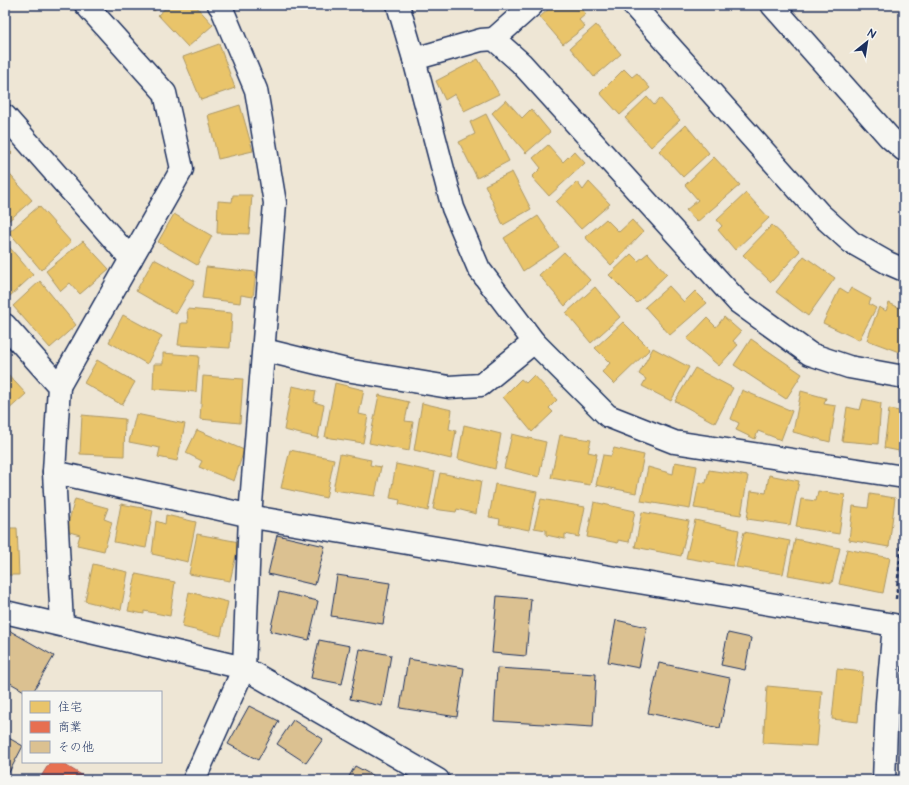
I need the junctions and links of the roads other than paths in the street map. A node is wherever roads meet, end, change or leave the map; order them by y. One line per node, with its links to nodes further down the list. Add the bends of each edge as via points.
1 (86, 5): 11 (street, via 165,93 182,169)
2 (219, 5): 15 (street, via 256,90 275,203)
3 (398, 5): 8 (street)
4 (532, 5): 7 (street)
5 (633, 5): 12 (street, via 820,214 851,242)
6 (772, 5): 10 (street, via 889,137)
7 (494, 38): 8 (street); 16 (street, via 521,63 738,302 810,354 849,366)
8 (414, 59): 14 (street, via 453,208 479,269)
9 (5, 116): 11 (street)
10 (904, 150)
11 (131, 259): 17 (street)
12 (904, 270)
13 (5, 325): 17 (street)
14 (534, 342): 15 (street, via 481,385 449,387 346,370); 19 (street, via 608,416 674,442)
15 (264, 350): 20 (street)
16 (904, 377)
17 (59, 386): 18 (street)
18 (54, 472): 20 (street); 22 (street)
19 (904, 477)
20 (250, 516): 23 (street); 26 (street, via 894,626 886,703)
21 (5, 612): 22 (street)
22 (62, 624): 23 (street)
23 (244, 668): 24 (street); 25 (street)
24 (194, 780)
25 (438, 780)
26 (884, 780)

